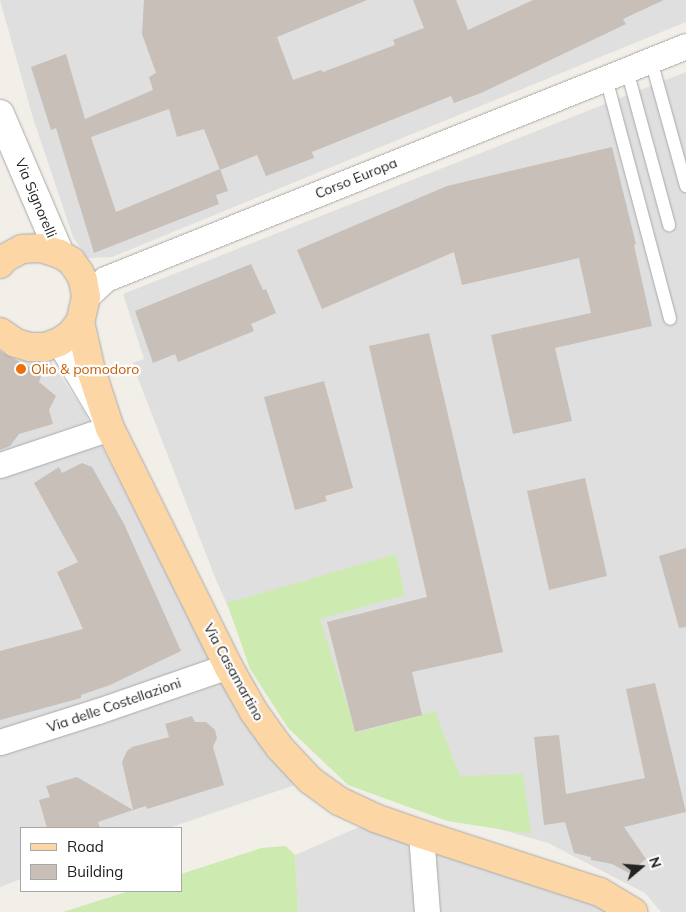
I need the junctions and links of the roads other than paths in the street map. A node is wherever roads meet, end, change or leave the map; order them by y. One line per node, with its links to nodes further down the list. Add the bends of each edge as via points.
1 (686, 46): 2 (street, Corso Europa)
2 (651, 60): 3 (street, Corso Europa); 5 (lane)
3 (616, 74): 6 (lane); 8 (street, Corso Europa); 9 (lane)
4 (0, 114): 8 (street, Via Signorelli)
5 (686, 186)
6 (669, 225)
7 (0, 264): 8 (main road, via 22,249 42,248)
8 (82, 285): 11 (main road, via 71,334); 12 (main road, Via Casamartino, via 91,370)
9 (670, 319)
10 (0, 332): 11 (main road, via 16,343 30,347 45,347)
11 (59, 342): 12 (street, Via Casamartino)
12 (110, 428): 13 (street); 14 (main road, Via Casamartino)
13 (0, 465)
14 (228, 666): 15 (street, Via delle Costellazioni); 16 (main road, Via Casamartino, via 269,734 310,780 339,801)
15 (0, 742)
16 (420, 834): 17 (street); 18 (main road, Via Casamartino, via 590,888)
17 (427, 912)
18 (633, 912)

